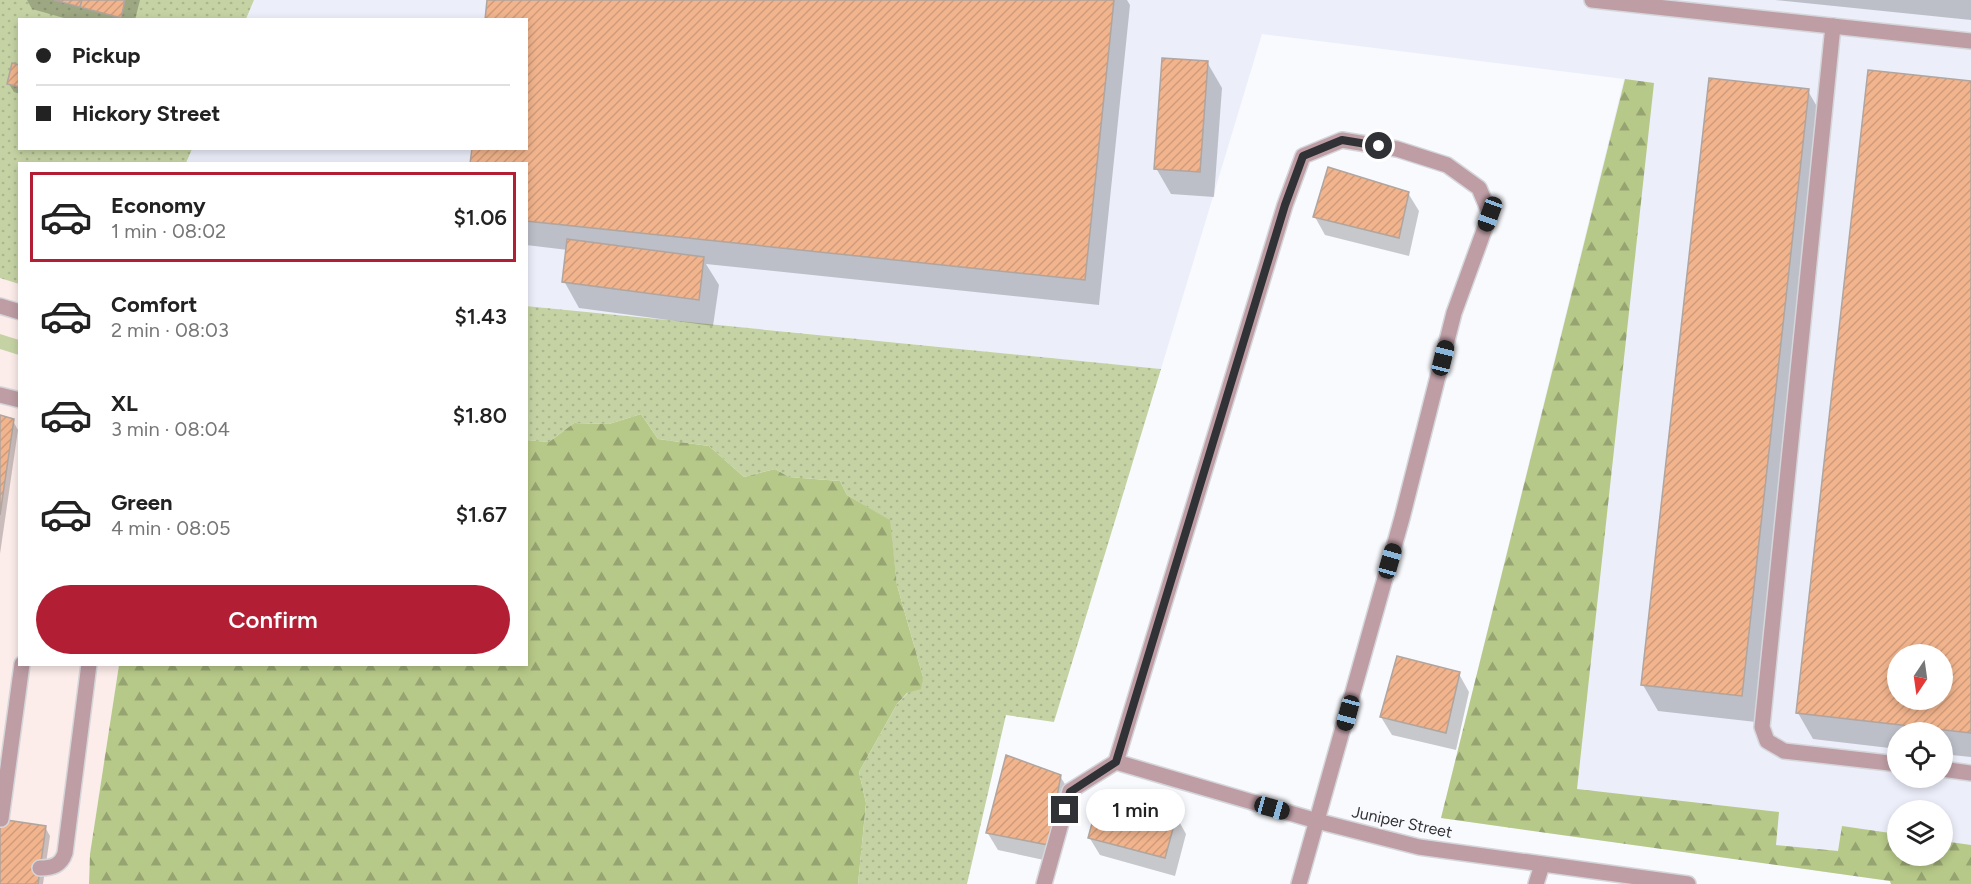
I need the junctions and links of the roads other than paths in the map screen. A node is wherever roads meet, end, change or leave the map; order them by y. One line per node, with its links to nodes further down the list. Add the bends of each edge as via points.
1 (1592, 0): 2 (street)
2 (1833, 26): 3 (street); 11 (street, via 1762,727 1767,741 1784,751)
3 (1971, 41)
4 (0, 306): 5 (street)
5 (18, 311)
6 (0, 395): 7 (street)
7 (18, 400)
8 (22, 666): 14 (street)
9 (89, 666): 17 (street, via 65,853 58,865)
10 (1116, 762): 15 (street, Juniper Street); 15 (street, via 1303,156 1342,140 1397,149 1447,165 1479,188 1490,214 1454,313 1402,518); 18 (street, via 1070,792)
11 (1887, 763)
12 (1953, 771): 13 (street)
13 (1971, 773)
14 (1, 819)
15 (1317, 821): 16 (street, Juniper Street, via 1419,847); 19 (street)
16 (1542, 865): 20 (street); 21 (street, Juniper Street)
17 (40, 868)
18 (1044, 884)
19 (1299, 884)
20 (1536, 884)
21 (1688, 884)

